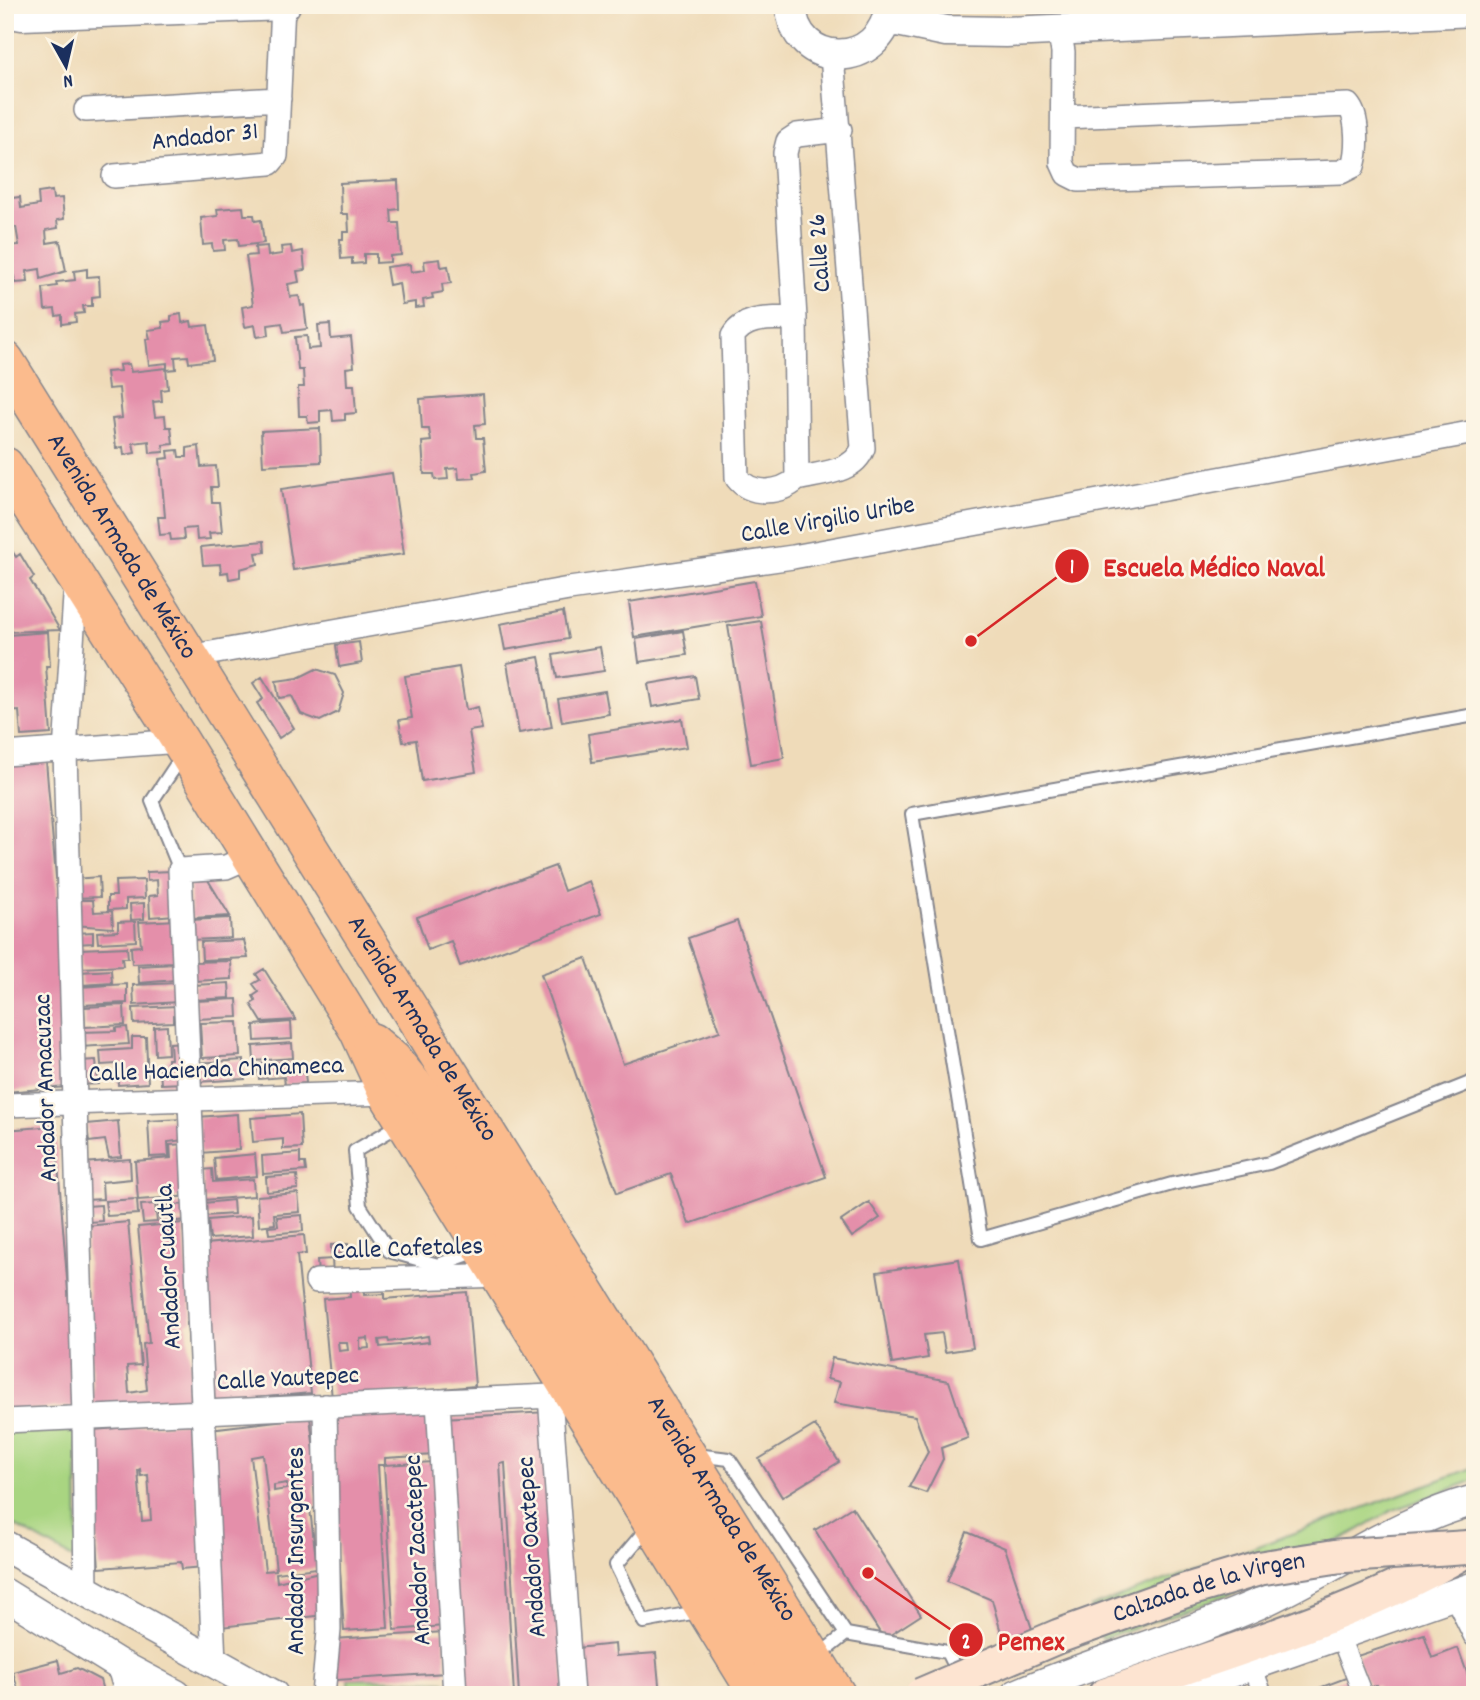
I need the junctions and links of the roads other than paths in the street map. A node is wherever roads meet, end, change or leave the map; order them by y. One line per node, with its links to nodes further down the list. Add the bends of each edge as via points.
1 (284, 5): 7 (street); 11 (street, Andador 31)
2 (766, 5): 4 (street)
3 (1475, 11): 6 (street)
4 (792, 12): 10 (street, via 803,38)
5 (889, 12): 9 (street, via 946,31); 10 (street, via 879,37 862,50)
6 (1281, 12): 8 (street)
7 (11, 16)
8 (1143, 16): 9 (street)
9 (1059, 28): 13 (street)
10 (832, 55): 14 (street, Calle 26)
11 (279, 99): 12 (street); 15 (street, Andador 31, via 276,156 270,163)
12 (86, 110)
13 (1064, 117): 13 (street, via 1062,163 1067,174 1079,180 1341,172 1353,166 1356,157 1353,111 1348,105)
14 (840, 130): 16 (street, via 797,135 788,141 785,153); 20 (street, Calle 26, via 863,448 850,466)
15 (114, 176)
16 (795, 318): 20 (street); 20 (street, via 740,325 731,350 737,478 755,491 785,489)
17 (5, 360): 22 (main road, Avenida Armada de México)
18 (1475, 432): 22 (street, Calle Virgilio Uribe, via 793,556 569,589)
19 (5, 466): 21 (main road, Avenida Armada de México)
20 (797, 479)
21 (76, 581): 24 (main road, Avenida Armada de México); 25 (street, Andador Amacuzac)
22 (189, 657): 43 (main road, Avenida Armada de México)
23 (1475, 715): 30 (lane, via 912,814 981,1239 1172,1184 1269,1163)
24 (183, 746): 25 (street); 27 (main road, Avenida Armada de México); 28 (lane, Andador Cuautla, via 152,801)
25 (65, 752): 26 (street); 32 (street, Andador Amacuzac)
26 (5, 754)
27 (251, 856): 28 (street, via 226,867); 29 (main road, Avenida Armada de México)
28 (180, 870): 31 (street, Andador Cuautla)
29 (358, 1030): 34 (main road, Avenida Armada de México); 70 (main road, via 393,1060 457,1138 777,1666)
30 (1475, 1081)
31 (190, 1100): 32 (street, Calle Hacienda Chinameca); 34 (street, Calle Hacienda Chinameca); 40 (street, Andador Cuautla)
32 (75, 1103): 33 (street, Calle Hacienda Chinameca); 41 (street, Andador Amacuzac)
33 (5, 1105)
34 (396, 1108): 35 (main road, Avenida Armada de México); 35 (lane, via 355,1151 360,1206 389,1251 438,1265)
35 (493, 1262): 36 (street, Calle Cafetales); 37 (main road, Avenida Armada de México)
36 (317, 1281)
37 (562, 1395): 38 (street, Calle Yautepec); 45 (main road, Avenida Armada de México); 68 (street, Andador Oaxtepec)
38 (438, 1401): 39 (street, Calle Yautepec); 67 (street, Andador Zacatepec)
39 (324, 1406): 40 (street, Calle Yautepec); 66 (street, Andador Insurgentes, via 329,1630)
40 (205, 1412): 41 (street, Calle Yautepec); 56 (street, Andador Cuautla)
41 (84, 1418): 42 (street, Calle Yautepec); 49 (street, Andador Amacuzac)
42 (5, 1421)
43 (687, 1454): 52 (lane, via 729,1459); 55 (main road, Avenida Armada de México)
44 (1475, 1500): 73 (street, via 1408,1524 1247,1609)
45 (652, 1522): 51 (main road, Avenida Armada de México); 51 (lane, via 616,1565 644,1622)
46 (5, 1546): 49 (street)
47 (1475, 1546): 59 (main road, Calzada de la Virgen, via 1429,1572); 61 (main road, Calzada de la Virgen, bridge, via 1338,1556 1261,1568 1059,1636)
48 (1465, 1591): 53 (street, Calzada de la Virgen); 54 (street)
49 (86, 1593): 56 (street)
50 (5, 1594): 57 (street)
51 (706, 1610): 69 (main road, Avenida Armada de México)
52 (846, 1634): 55 (lane); 72 (lane, via 947,1652)
53 (1339, 1634): 58 (street, Calzada de la Virgen); 76 (street)
54 (1475, 1635)
55 (815, 1658): 71 (main road, Avenida Armada de México)
56 (214, 1662): 65 (street)
57 (118, 1664): 63 (street); 64 (street)
58 (1252, 1664): 59 (street, Calzada de la Virgen); 75 (street)
59 (1161, 1686): 74 (main road, Calzada de la Virgen)
60 (5, 1688): 62 (street)
61 (921, 1694)
62 (7, 1695)
63 (127, 1695)
64 (176, 1695)
65 (273, 1695)
66 (323, 1695)
67 (455, 1695)
68 (572, 1695)
69 (758, 1695)
70 (806, 1695)
71 (837, 1695)
72 (968, 1695)
73 (1016, 1695)
74 (1105, 1695)
75 (1263, 1695)
76 (1363, 1695)

